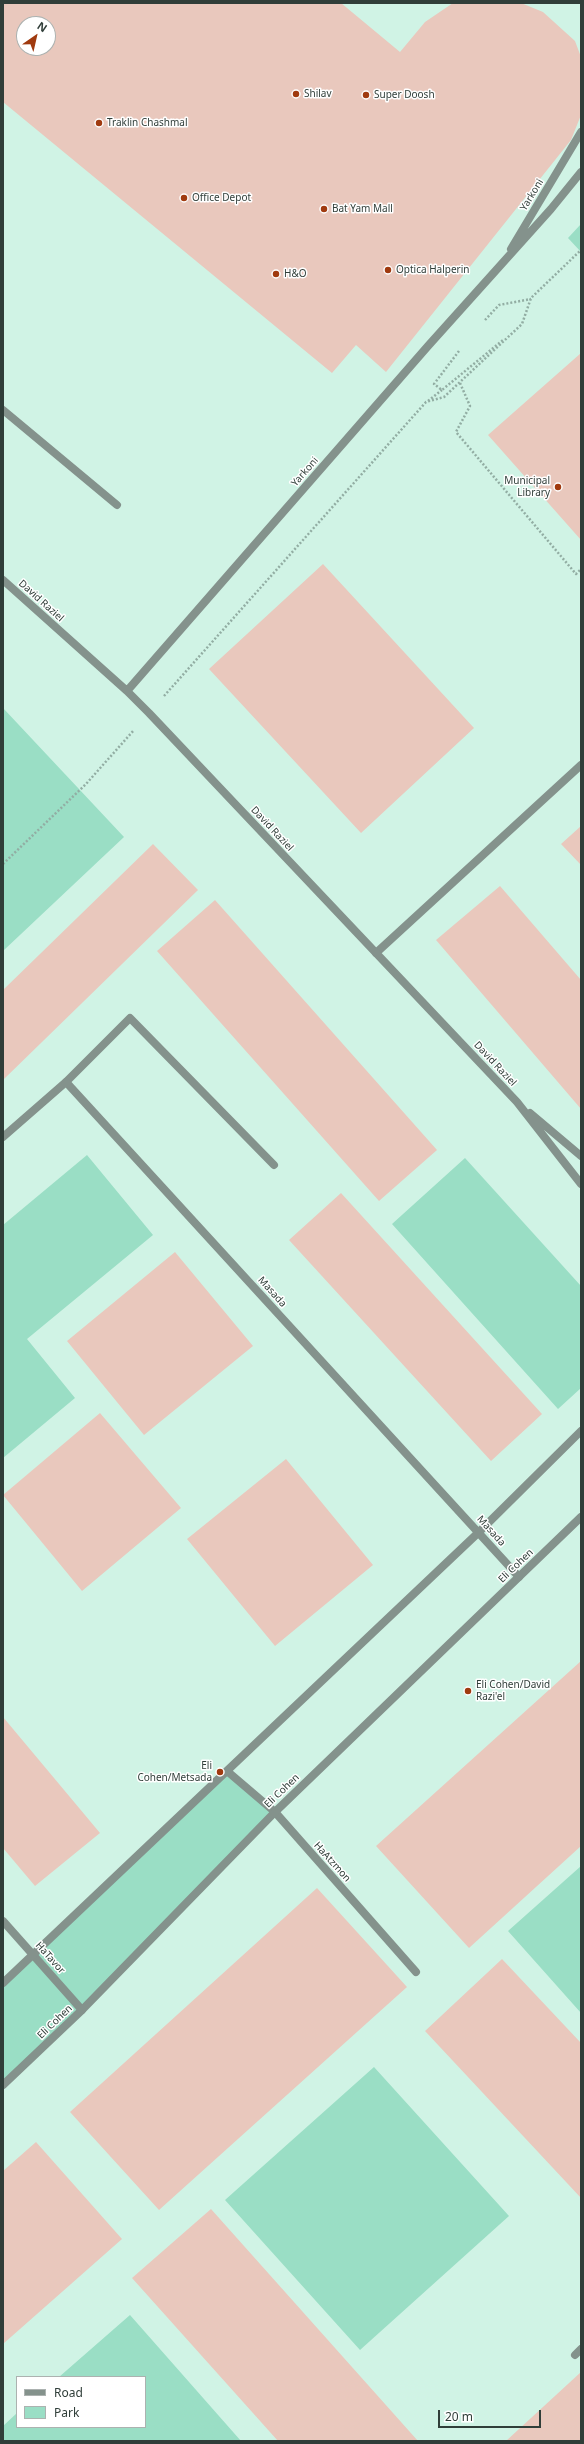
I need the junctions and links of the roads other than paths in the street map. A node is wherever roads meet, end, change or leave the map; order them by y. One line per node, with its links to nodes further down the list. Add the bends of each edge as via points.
1 (581, 132): 3 (street, Yarkoni)
2 (581, 172): 3 (street, Yarkoni)
3 (500, 267): 7 (street, Yarkoni)
4 (3, 410): 5 (street)
5 (117, 505)
6 (3, 580): 7 (street, David Raziel)
7 (127, 691): 9 (street, David Raziel)
8 (581, 765): 9 (street)
9 (376, 953): 11 (street, David Raziel)
10 (66, 1082): 12 (street); 14 (street, via 130,1018); 18 (street, Masada)
11 (517, 1102): 13 (street, David Raziel); 15 (street, David Raziel)
12 (3, 1137)
13 (581, 1156)
14 (274, 1165)
15 (581, 1184)
16 (581, 1431): 18 (street)
17 (581, 1516): 19 (street, Eli Cohen)
18 (479, 1532): 19 (street, Masada); 20 (street)
19 (519, 1577): 21 (street, Eli Cohen)
20 (227, 1771): 21 (street, HaAtzmon); 23 (street)
21 (275, 1812): 24 (street, HaAtzmon); 26 (street, Eli Cohen)
22 (3, 1921): 23 (street, HaTavor)
23 (33, 1955): 25 (street); 26 (street, HaTavor)
24 (416, 1972)
25 (3, 1983)
26 (82, 2010): 27 (street, Eli Cohen)
27 (3, 2085)

